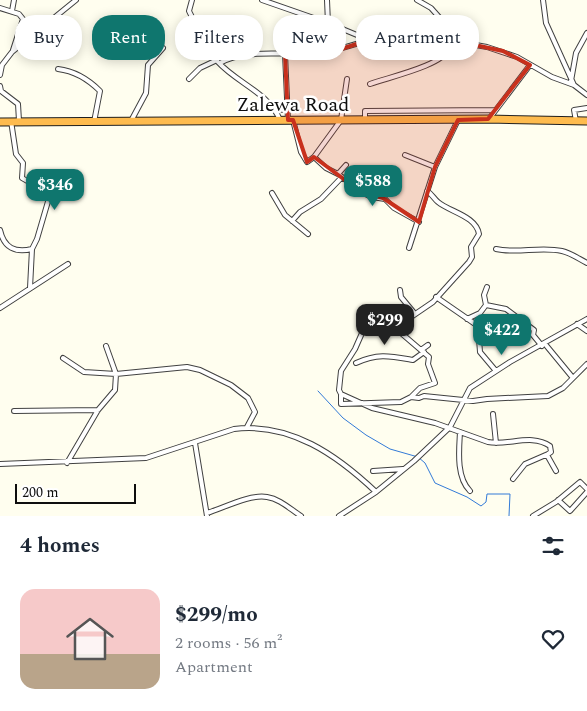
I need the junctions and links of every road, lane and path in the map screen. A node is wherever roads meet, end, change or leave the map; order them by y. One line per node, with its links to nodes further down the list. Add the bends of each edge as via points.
1 (14, 0): 9 (street)
2 (76, 0): 15 (street)
3 (192, 0): 20 (street, via 189,11)
4 (262, 0): 10 (street)
5 (327, 0): 11 (street)
6 (417, 0): 12 (street)
7 (543, 0): 27 (street, via 546,23)
8 (0, 8): 9 (street)
9 (12, 11): 15 (street, via 19,14 24,22)
10 (305, 15)
11 (327, 15)
12 (437, 15)
13 (587, 33): 27 (street, via 576,53)
14 (479, 46): 22 (street)
15 (12, 52): 21 (street)
16 (273, 54): 20 (street, via 245,54)
17 (152, 60): 47 (street, via 148,65 144,98)
18 (285, 60): 32 (street)
19 (435, 60): 28 (street)
20 (218, 62): 25 (street, via 200,68); 33 (street)
21 (1, 65): 24 (street)
22 (530, 65): 27 (street); 34 (street)
23 (58, 69): 46 (street, via 83,77 100,91)
24 (0, 75)
25 (189, 79)
26 (347, 79): 38 (street)
27 (572, 83): 30 (street)
28 (370, 84)
29 (0, 86): 41 (street, via 1,91 18,104)
30 (587, 95)
31 (587, 108): 42 (street, via 574,110)
32 (289, 109): 33 (street); 37 (street)
33 (276, 110): 36 (street)
34 (496, 110): 35 (street); 39 (street, via 365,111)
35 (488, 119): 40 (highway, Zalewa Road); 42 (highway, Zalewa Road)
36 (280, 120): 37 (highway, Zalewa Road); 47 (highway, Zalewa Road)
37 (290, 120): 38 (highway, Zalewa Road); 49 (street, via 307,162)
38 (341, 120): 39 (highway, Zalewa Road); 49 (street)
39 (365, 120): 40 (highway, Zalewa Road)
40 (458, 120): 51 (street)
41 (19, 121): 45 (highway, Zalewa Road); 46 (highway, Zalewa Road)
42 (576, 121): 43 (highway, Zalewa Road)
43 (587, 121)
44 (0, 122): 45 (highway, Zalewa Road)
45 (11, 122): 60 (street, via 16,154 23,163 22,178 29,182 48,172 54,181)
46 (94, 122): 47 (highway, Zalewa Road)
47 (130, 122)
48 (405, 155): 51 (street)
49 (314, 157): 52 (street)
50 (346, 165): 52 (street)
51 (435, 167): 53 (street)
52 (340, 175): 55 (street, via 321,199 302,210); 56 (street, via 361,192 384,199)
53 (427, 191): 56 (street); 67 (street, via 436,201 470,221 479,234 471,247 469,262)
54 (272, 194): 55 (street, via 280,210)
55 (292, 221): 58 (street)
56 (419, 222): 59 (street)
57 (0, 230): 60 (street, via 9,247)
58 (308, 234)
59 (409, 248)
60 (32, 249): 65 (street)
61 (496, 249): 62 (street, via 509,252 534,249 561,251)
62 (587, 263)
63 (68, 264): 65 (street)
64 (487, 287): 68 (street, via 484,295)
65 (30, 288): 69 (street)
66 (400, 290): 71 (street, via 401,297)
67 (436, 298): 71 (street); 72 (street)
68 (486, 306): 72 (street, via 480,314); 77 (street, via 506,309 514,314 534,330 533,335)
69 (0, 308)
70 (374, 314): 86 (street, via 340,373)
71 (415, 314): 79 (street, via 400,334)
72 (466, 319): 83 (street, via 479,329 480,352)
73 (587, 319): 74 (street)
74 (577, 324): 75 (street); 77 (street)
75 (587, 332)
76 (428, 345): 79 (street)
77 (543, 345): 83 (street); 85 (street)
78 (106, 346): 84 (street)
79 (422, 351): 81 (street, via 413,360 382,355); 87 (street, via 429,357 428,364 435,382 417,390)
80 (63, 358): 84 (street, via 84,372)
81 (356, 363)
82 (587, 364): 85 (street)
83 (496, 371): 88 (street, via 470,388)
84 (116, 374): 90 (street, via 115,390); 93 (street, via 180,367 200,370 251,400 255,412)
85 (573, 378): 88 (street, via 548,396)
86 (341, 394): 89 (street); 89 (street, via 341,404)
87 (412, 397): 88 (street); 89 (street, via 401,402)
88 (463, 400): 94 (street)
89 (364, 405): 94 (street)
90 (98, 410): 91 (street); 99 (street)
91 (14, 411)
92 (493, 414): 97 (street)
93 (247, 427): 96 (street); 107 (street, via 309,442 338,460)
94 (450, 427): 95 (street); 101 (street)
95 (460, 432): 97 (street); 105 (street, via 458,457 465,485)
96 (195, 443): 99 (street, via 146,458); 111 (street)
97 (496, 444): 98 (street, via 540,440 551,449)
98 (547, 455): 103 (street); 104 (street, via 525,464)
99 (67, 463): 100 (street)
100 (0, 464)
101 (405, 468): 102 (street); 107 (street)
102 (373, 471)
103 (556, 471)
104 (513, 479)
105 (470, 491)
106 (587, 491): 108 (street, via 580,482); 108 (street, via 570,511)
107 (376, 492): 110 (street)
108 (558, 500): 109 (street)
109 (542, 511): 114 (street); 115 (street)
110 (347, 514): 113 (street)
111 (207, 515): 112 (street, via 250,499 266,497 281,502)
112 (301, 516)
113 (339, 516)
114 (533, 516)
115 (544, 516)

